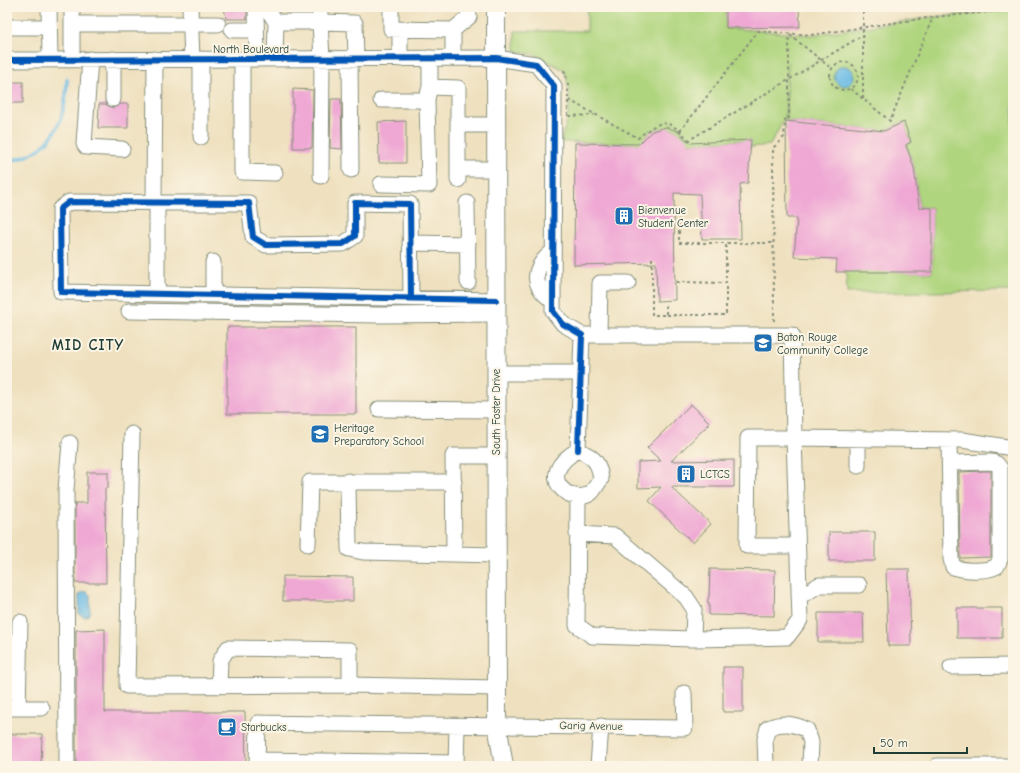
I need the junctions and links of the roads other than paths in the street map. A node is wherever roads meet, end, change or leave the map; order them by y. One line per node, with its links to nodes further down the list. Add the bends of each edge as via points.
1 (49, 7): 15 (street)
2 (72, 7): 12 (street)
3 (190, 7): 13 (street)
4 (256, 7): 17 (street)
5 (270, 7): 10 (street, via 270,13)
6 (320, 7): 11 (street)
7 (392, 7): 16 (street, via 391,29)
8 (468, 7): 18 (street, via 469,17)
9 (496, 7): 22 (main road, South Foster Drive)
10 (276, 22): 11 (street); 28 (street)
11 (315, 22): 29 (street); 30 (street, via 355,23)
12 (72, 24): 13 (street); 33 (street)
13 (191, 24): 17 (street); 25 (street)
14 (7, 27): 15 (street)
15 (49, 27): 32 (street)
16 (400, 29): 18 (street); 19 (street)
17 (256, 30): 27 (street)
18 (452, 30): 21 (street)
19 (400, 58): 20 (street, North Boulevard); 30 (street, North Boulevard)
20 (430, 58): 21 (street, North Boulevard); 35 (street)
21 (453, 58): 22 (street, North Boulevard)
22 (496, 58): 39 (main road, South Foster Drive); 59 (street, North Boulevard, via 536,64 554,86 553,311 563,324)
23 (113, 59): 24 (street, North Boulevard); 34 (street, North Boulevard); 36 (street)
24 (155, 59): 25 (street, North Boulevard); 47 (street)
25 (197, 59): 26 (street, North Boulevard); 40 (street)
26 (242, 59): 27 (street, North Boulevard); 44 (street, via 242,172)
27 (257, 59): 28 (street, North Boulevard)
28 (275, 59): 29 (street, North Boulevard)
29 (322, 59): 30 (street, North Boulevard); 45 (street)
30 (353, 59): 43 (street)
31 (7, 60): 32 (street, North Boulevard)
32 (50, 60): 33 (street, North Boulevard)
33 (72, 60): 34 (street, North Boulevard)
34 (90, 60): 41 (street, via 84,144 86,148)
35 (429, 94): 37 (street); 38 (street, via 458,88); 46 (street, via 428,185)
36 (113, 99)
37 (381, 100)
38 (458, 125): 39 (street); 42 (street, via 458,174)
39 (496, 125): 42 (main road, South Foster Drive)
40 (201, 137)
41 (122, 148)
42 (496, 169): 57 (main road, South Foster Drive)
43 (351, 170)
44 (275, 173)
45 (321, 176)
46 (381, 184)
47 (155, 202): 49 (street, via 249,202 253,237 266,245 343,244 355,236 355,203 410,204); 54 (street); 54 (street, via 68,202 60,209 61,292)
48 (467, 203): 50 (street)
49 (410, 243): 50 (street); 56 (street)
50 (468, 244): 52 (street)
51 (213, 262): 55 (street)
52 (468, 282)
53 (628, 283): 60 (street, via 600,283)
54 (157, 293): 55 (street)
55 (213, 294): 56 (street)
56 (411, 298): 57 (street)
57 (496, 307): 58 (street, via 379,315); 61 (main road, South Foster Drive)
58 (130, 311)
59 (582, 335): 60 (street); 62 (street)
60 (599, 335): 66 (street, via 792,335)
61 (496, 373): 62 (street); 64 (main road, South Foster Drive)
62 (580, 373): 71 (street)
63 (379, 409): 64 (street)
64 (496, 410): 72 (main road, South Foster Drive)
65 (132, 434): 90 (street, via 127,686)
66 (794, 438): 67 (street); 80 (street); 80 (street, via 748,438 747,546)
67 (858, 438): 68 (street); 74 (street)
68 (949, 440): 70 (street); 73 (street)
69 (70, 443): 100 (street, via 66,490)
70 (1013, 448)
71 (578, 450): 77 (street, via 566,457 558,467 556,480 564,492); 77 (street, via 589,455 599,466 601,479 591,493)
72 (496, 456): 76 (street, via 453,456); 82 (main road, South Foster Drive)
73 (950, 463): 73 (street, via 951,560 954,567 960,570 992,569 997,566 1000,559 1000,468 992,462)
74 (858, 466)
75 (348, 481): 76 (street); 79 (street, via 310,482); 81 (street, via 348,549 363,552)
76 (454, 482): 81 (street)
77 (578, 497): 78 (street)
78 (577, 534): 86 (street, via 615,536 686,597 694,609); 86 (street, via 577,625 592,636)
79 (308, 544)
80 (798, 546): 84 (street)
81 (454, 554): 82 (street)
82 (497, 555): 91 (main road, South Foster Drive)
83 (859, 585): 84 (street, via 819,585)
84 (799, 594): 86 (street, via 800,620 787,637)
85 (20, 622): 93 (street)
86 (693, 639)
87 (1013, 666): 88 (street)
88 (951, 667)
89 (350, 685): 90 (street); 90 (street, via 350,650 228,648 220,661); 91 (street)
90 (219, 686)
91 (497, 688): 95 (main road, South Foster Drive)
92 (684, 693): 97 (street, Garig Avenue, via 684,728)
93 (12, 708): 94 (street)
94 (42, 708)
95 (497, 724): 96 (street, Garig Avenue); 97 (street, Garig Avenue); 101 (main road, South Foster Drive)
96 (457, 726): 98 (street, Garig Avenue, via 258,722); 99 (street)
97 (601, 726): 102 (street)
98 (257, 763): 99 (street)
99 (456, 764)
100 (67, 766)
101 (504, 766)
102 (598, 766)
103 (766, 766): 104 (street, via 765,739 768,728 779,724 794,724 807,730 811,742)
104 (810, 766)
105 (937, 766): 106 (street)
106 (996, 766): 107 (street)
107 (1013, 766)

